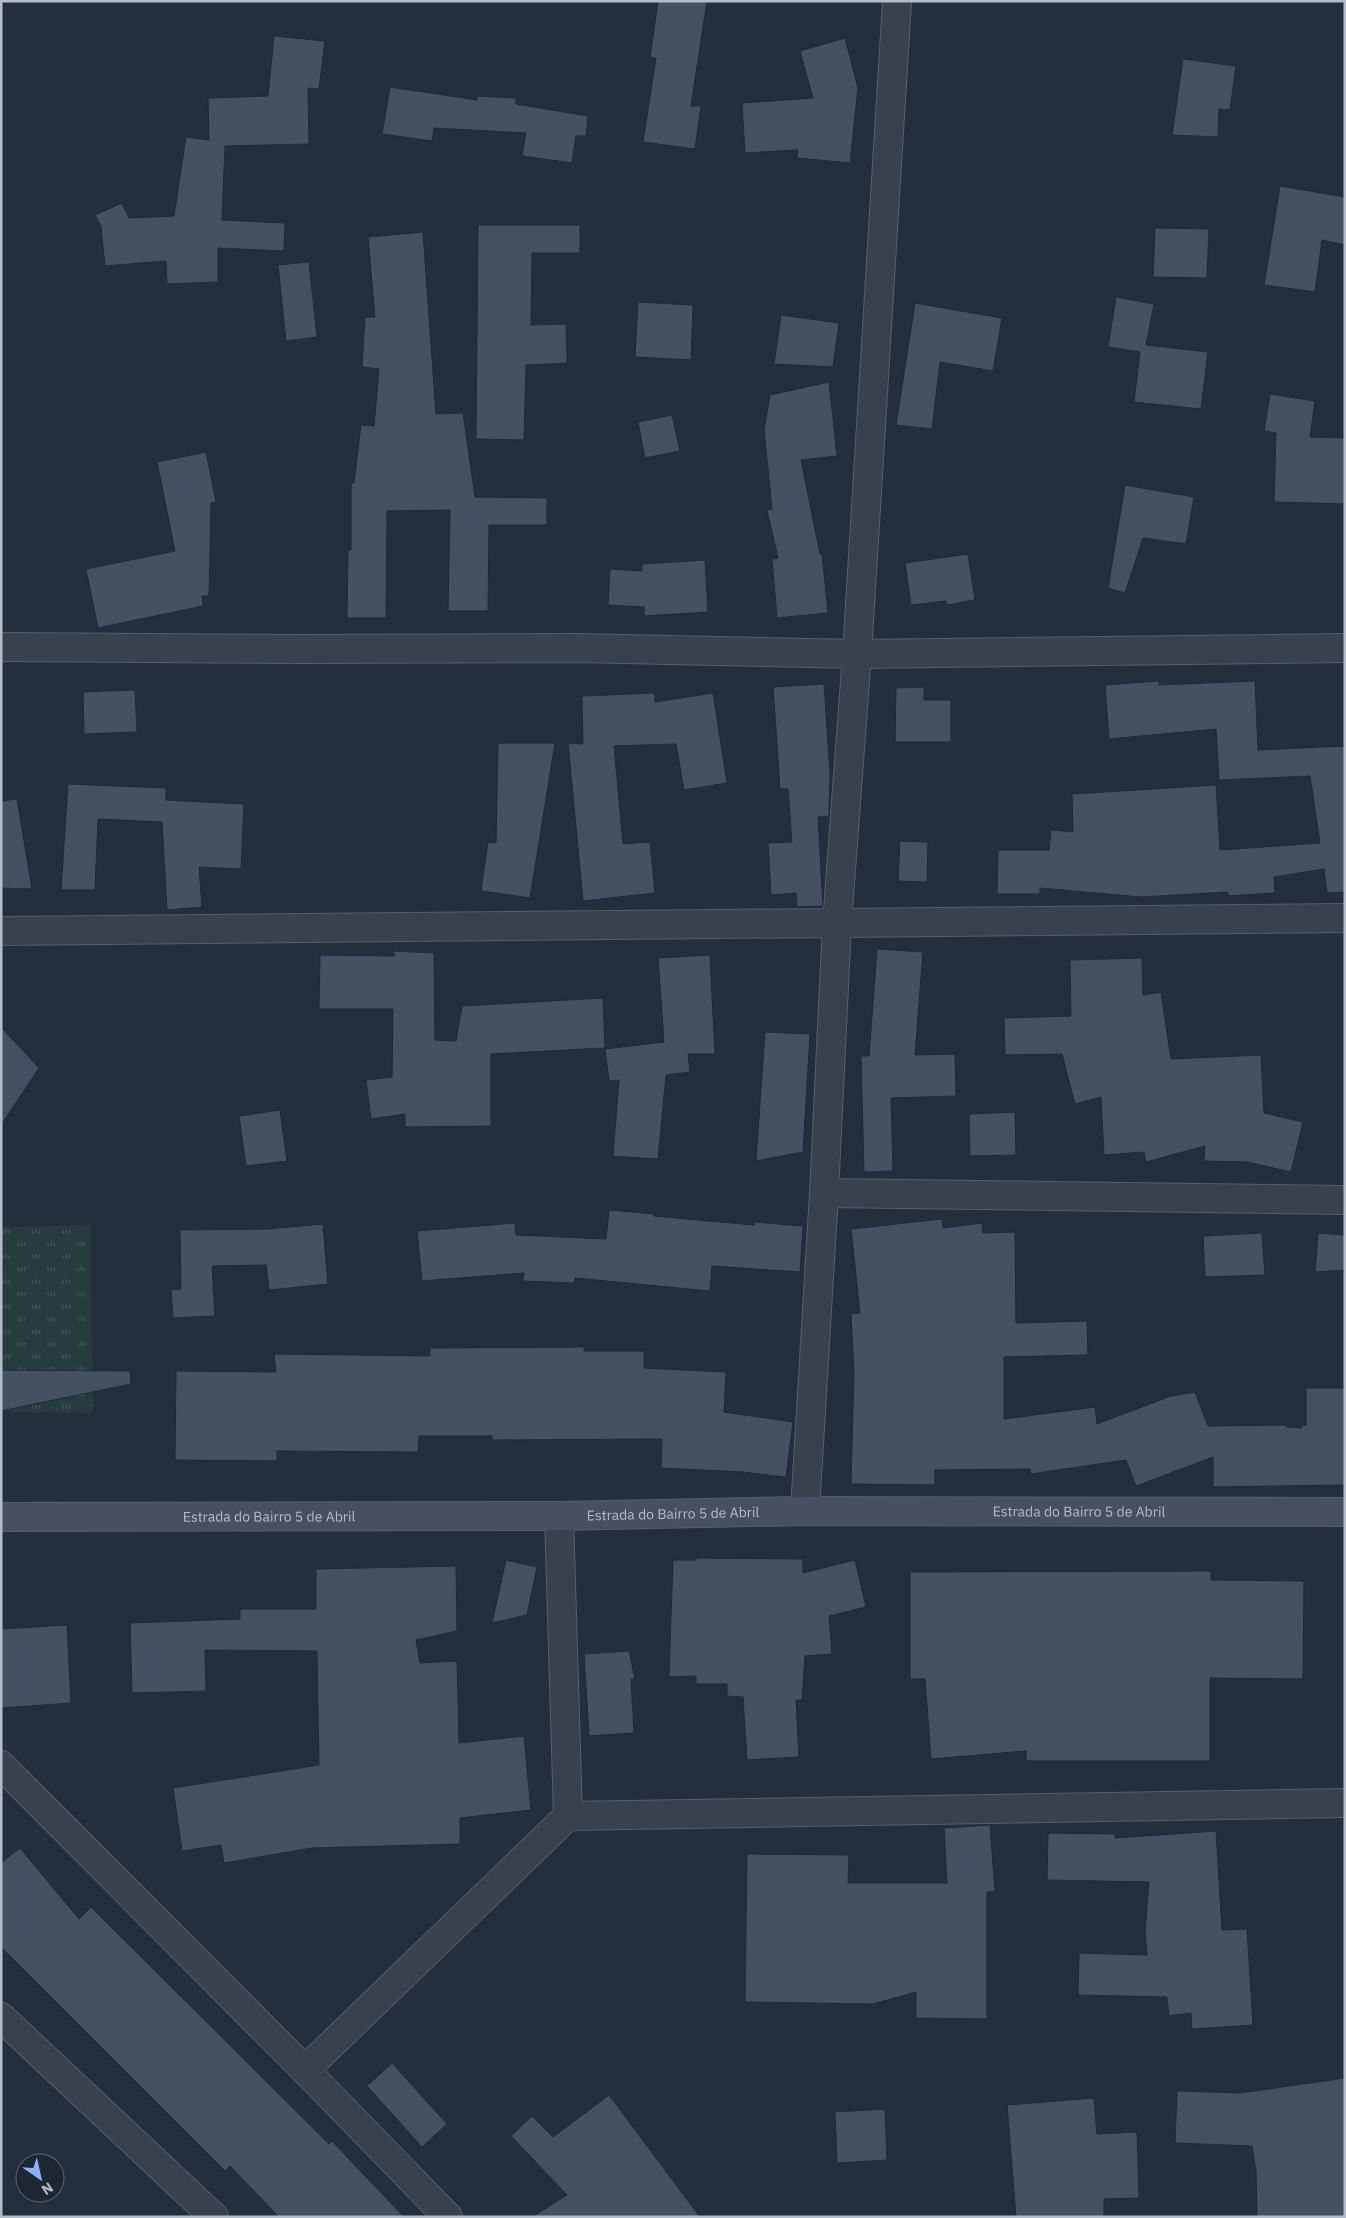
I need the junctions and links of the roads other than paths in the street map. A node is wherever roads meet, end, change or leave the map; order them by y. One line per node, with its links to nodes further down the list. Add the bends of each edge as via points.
1 (897, 1): 4 (street)
2 (1, 647): 4 (street, via 577,648)
3 (1345, 648): 4 (street)
4 (858, 654): 6 (street)
5 (1345, 918): 6 (street)
6 (837, 924): 7 (street); 8 (street)
7 (1, 931)
8 (824, 1193): 9 (street); 10 (street)
9 (1345, 1200)
10 (805, 1511): 11 (street, Estrada do Bairro 5 de Abril); 12 (street, Estrada do Bairro 5 de Abril)
11 (1345, 1512)
12 (559, 1516): 13 (street, Estrada do Bairro 5 de Abril); 16 (street)
13 (1, 1517)
14 (1, 1764): 18 (street)
15 (1345, 1803): 16 (street)
16 (568, 1816): 18 (street)
17 (1, 2017): 19 (street)
18 (306, 2070): 20 (street)
19 (214, 2217)
20 (448, 2217)

